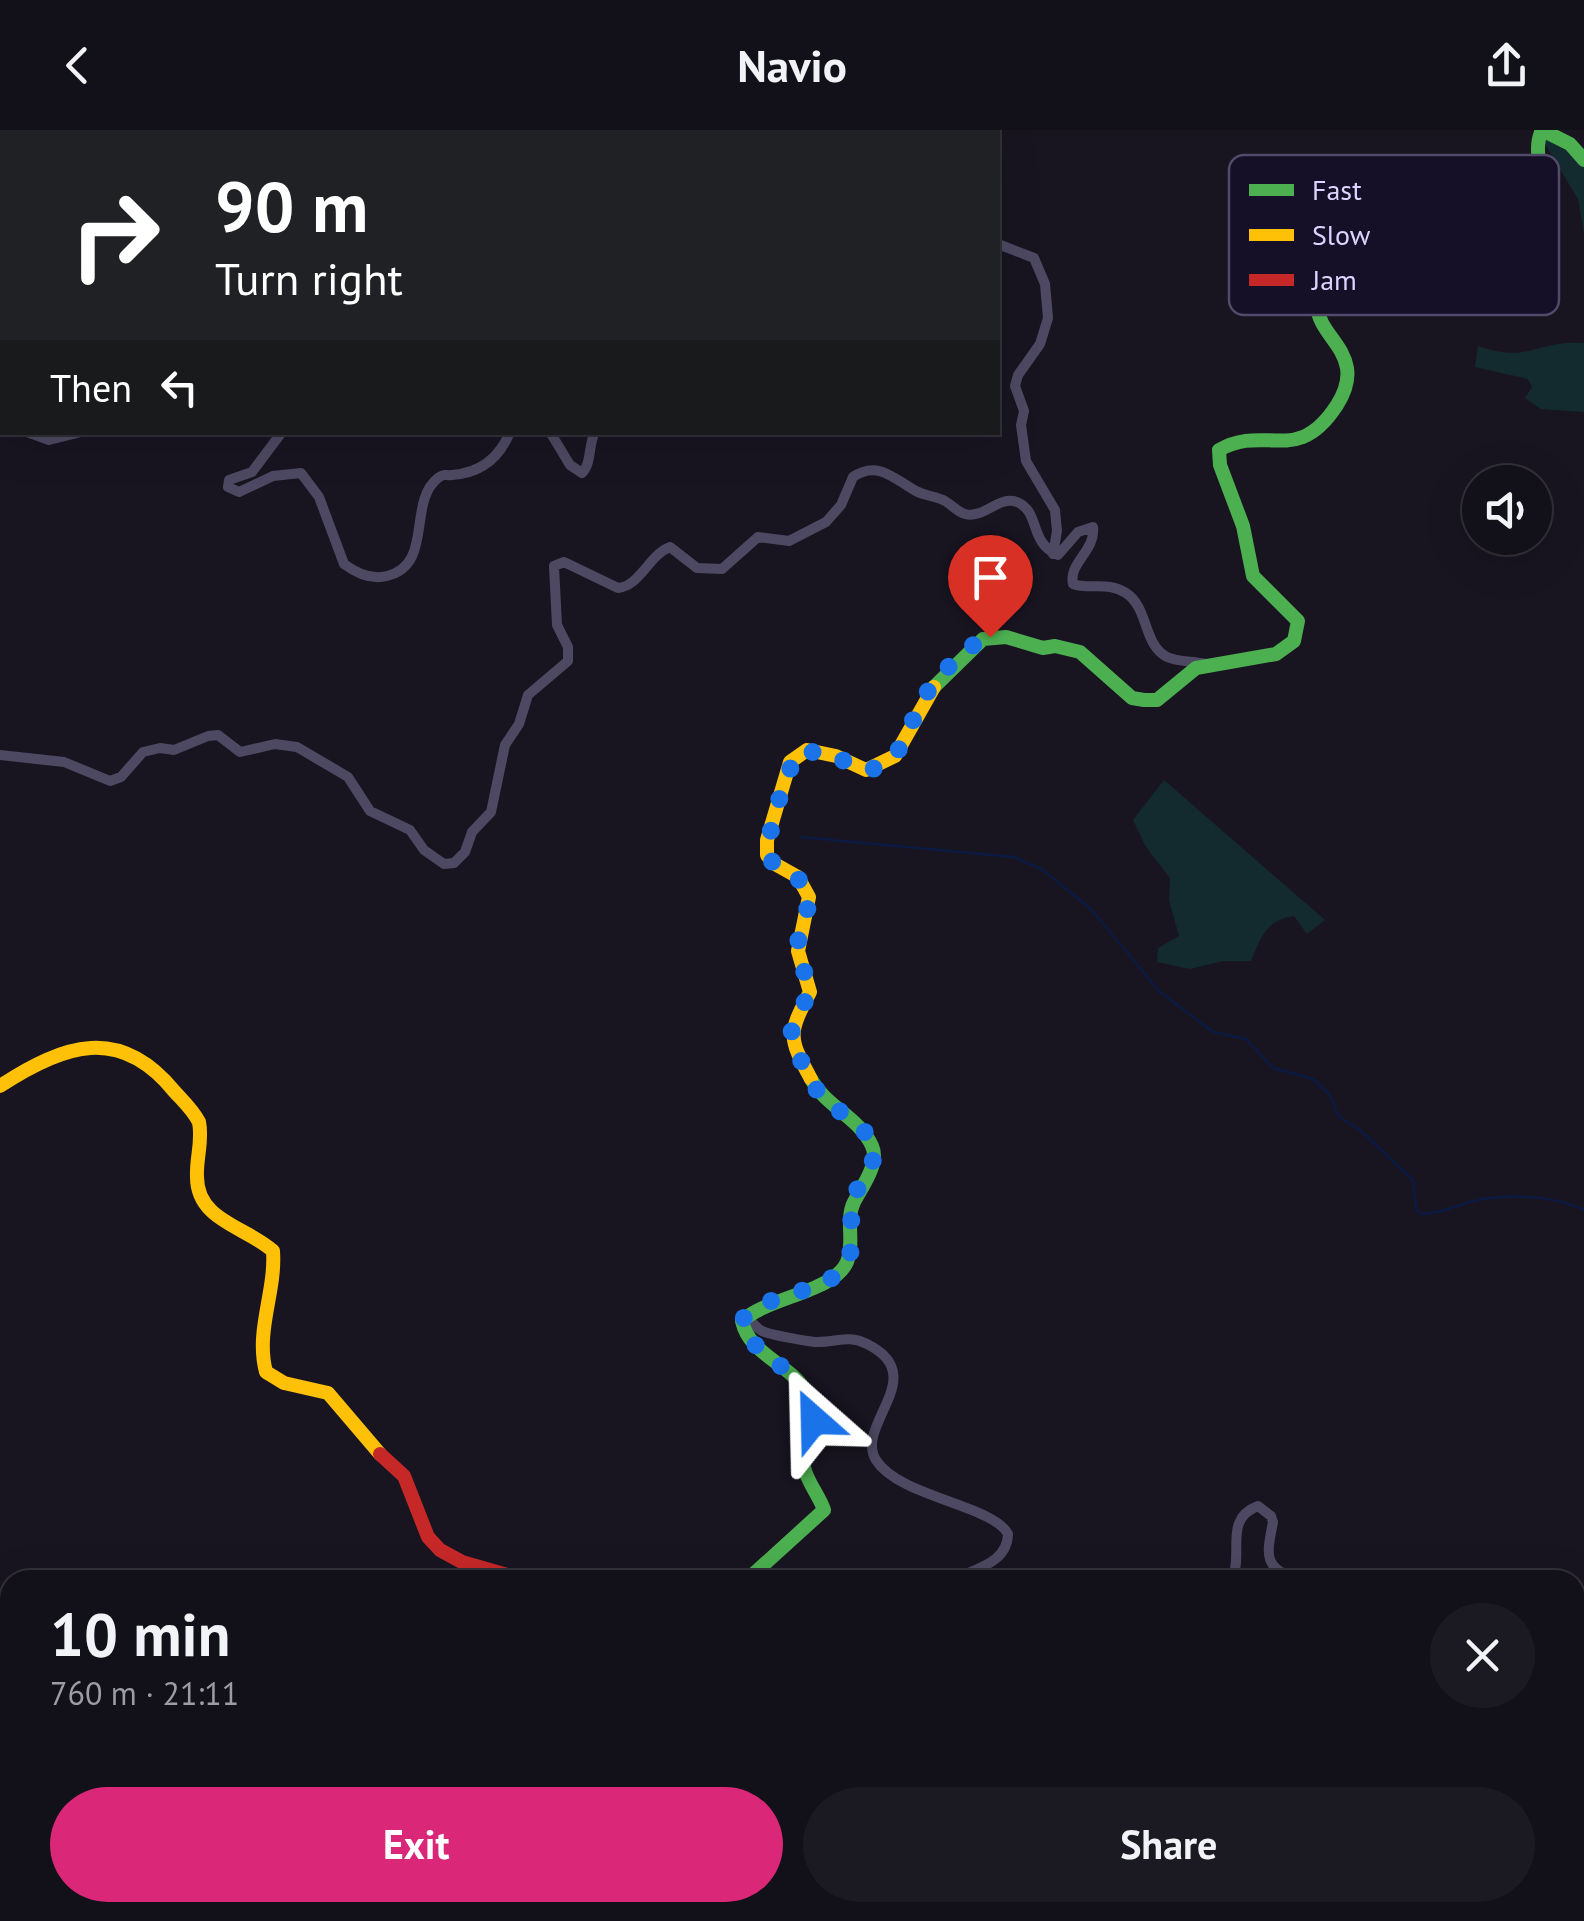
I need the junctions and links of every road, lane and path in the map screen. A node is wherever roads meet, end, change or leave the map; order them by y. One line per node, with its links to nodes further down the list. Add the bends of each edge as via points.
1 (1542, 130): 2 (street); 3 (street)
2 (1537, 155)
3 (1584, 160)
4 (1000, 234): 6 (street)
5 (1000, 245): 6 (street)
6 (1016, 249): 14 (street, via 1034,258 1046,284 1045,333 1015,386 1024,411 1026,461 1055,510)
7 (1316, 315): 15 (street, via 1346,358 1346,390 1308,438 1242,441 1219,450 1253,576 1298,621 1298,632 1276,654)
8 (35, 435): 9 (street)
9 (69, 435)
10 (280, 435): 11 (street, via 252,472 229,480 228,487 239,492 273,476 301,473 319,497 344,564 380,577 400,569 413,553 434,482 480,470)
11 (509, 435)
12 (552, 435): 13 (street, via 582,473)
13 (594, 435)
14 (1053, 554): 15 (street, via 1062,554 1078,532 1093,527 1072,584 1116,587 1139,606 1166,656); 16 (street, via 1035,535 1030,512 1016,502 965,514 870,470 852,478 826,522 789,541 758,538 722,569 697,568 670,547 632,584 618,588 558,563 552,590 568,661 528,695 506,745 491,812 449,864 432,858 410,830 374,814 348,777 291,744 240,752 218,735 208,736 174,750 143,752 110,781 64,762)
15 (1206, 664): 18 (street, via 1158,700 1144,700 1132,698 1080,652 990,637 971,646 926,694 903,744 886,763 866,770 807,750 790,762 767,855 798,877 809,897 798,951 810,992 791,1042 820,1096 863,1129 876,1151 850,1210 846,1264 830,1280)
16 (0, 755)
17 (0, 1086): 19 (street, via 57,1055 112,1048 138,1056 169,1085 199,1120 194,1178 209,1209 273,1251 261,1351 266,1372 290,1388 328,1393 404,1476 428,1537)
18 (746, 1315): 22 (street, via 747,1339 786,1368 811,1400 814,1420 804,1464 824,1510); 23 (street, via 763,1332 811,1342 854,1338 879,1351 889,1363 893,1388 871,1448 875,1459 896,1478 991,1518 1008,1534 996,1558)
19 (462, 1562): 20 (street); 21 (street)
20 (474, 1570)
21 (490, 1570)
22 (758, 1570)
23 (973, 1570)
24 (1235, 1570): 25 (street, via 1236,1528 1258,1506 1272,1516)
25 (1275, 1570)

